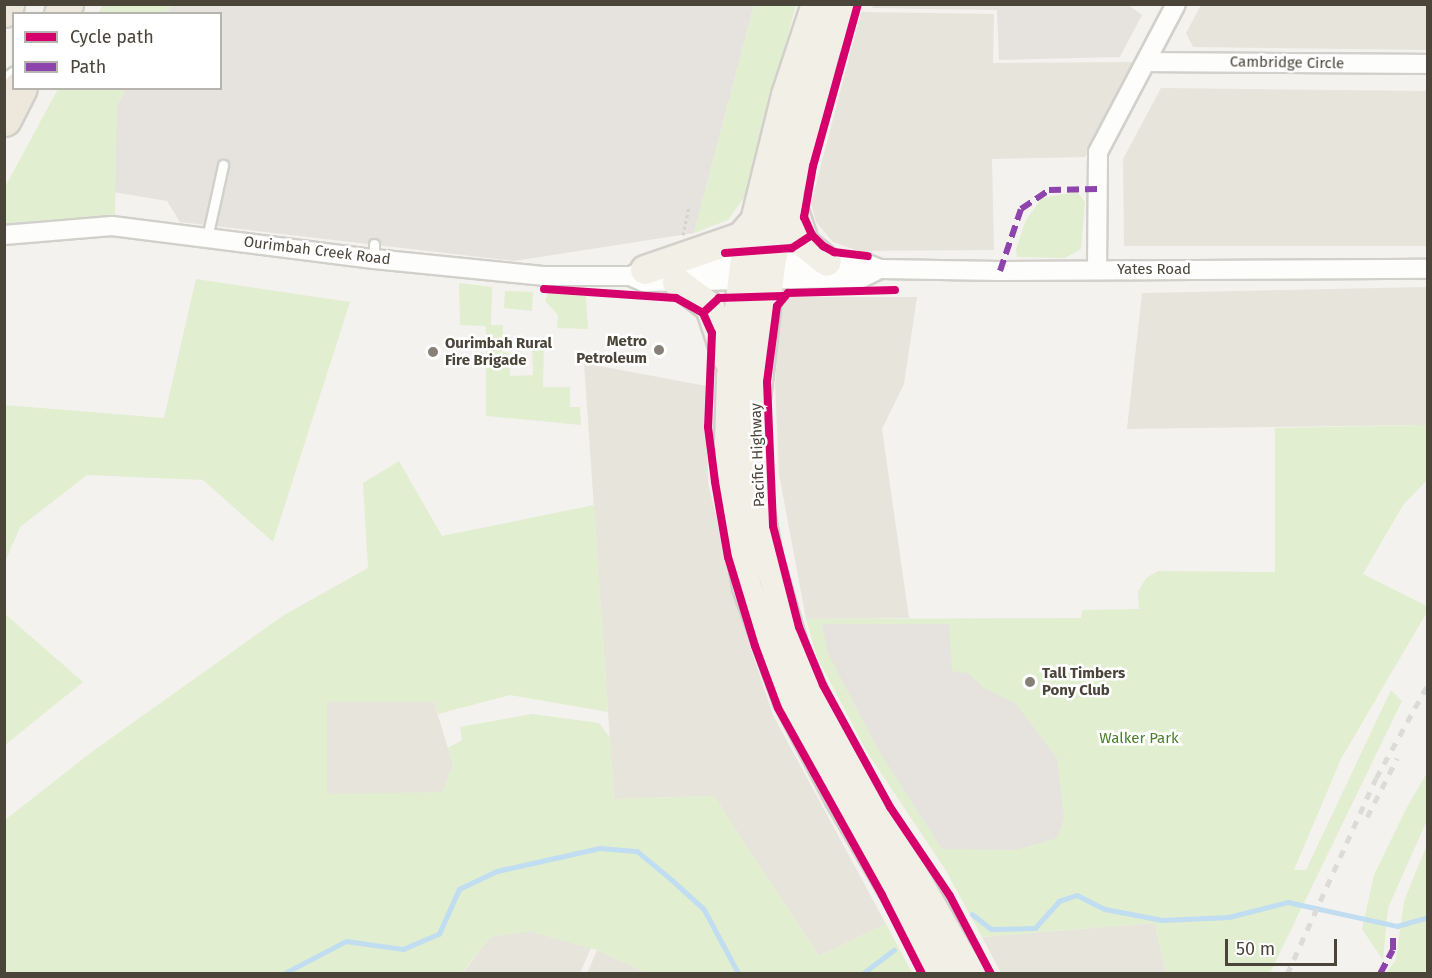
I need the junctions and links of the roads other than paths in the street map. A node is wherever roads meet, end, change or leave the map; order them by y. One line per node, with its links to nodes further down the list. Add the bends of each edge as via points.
1 (7, 4): 5 (highway)
2 (816, 4): 12 (main road, Pacific Highway, via 786,95)
3 (843, 4): 11 (main road, Pacific Highway, via 825,53)
4 (1176, 4): 6 (street)
5 (4, 10)
6 (1147, 62): 7 (street, Cambridge Circle); 18 (street, via 1098,152)
7 (1428, 64)
8 (19, 90): 9 (highway)
9 (4, 119)
10 (223, 165): 14 (lane)
11 (787, 191): 15 (main road, via 805,244); 20 (main road, Pacific Highway)
12 (753, 223): 19 (main road, via 741,237); 20 (main road, Pacific Highway)
13 (4, 235): 14 (street, Ourimbah Creek Road, via 112,226)
14 (207, 238): 19 (street, Ourimbah Creek Road, via 471,262 545,276)
15 (827, 262): 16 (street, Yates Road, via 862,262); 20 (street, Yates Road)
16 (880, 269): 18 (street, Yates Road); 20 (street, Yates Road, via 862,278)
17 (1428, 269): 18 (street, Yates Road)
18 (1097, 270)
19 (638, 273): 20 (street, Ourimbah Creek Road); 21 (street, Ourimbah Creek Road, via 644,282)
20 (757, 273): 21 (street, Ourimbah Creek Road); 22 (main road, Pacific Highway); 24 (main road, Pacific Highway, via 754,417 758,500 768,557 792,643 830,729)
21 (677, 282): 22 (main road, via 710,307 719,324)
22 (731, 377): 23 (main road, Pacific Highway, via 729,444 735,517 753,605 787,699)
23 (942, 974)
24 (971, 974)

